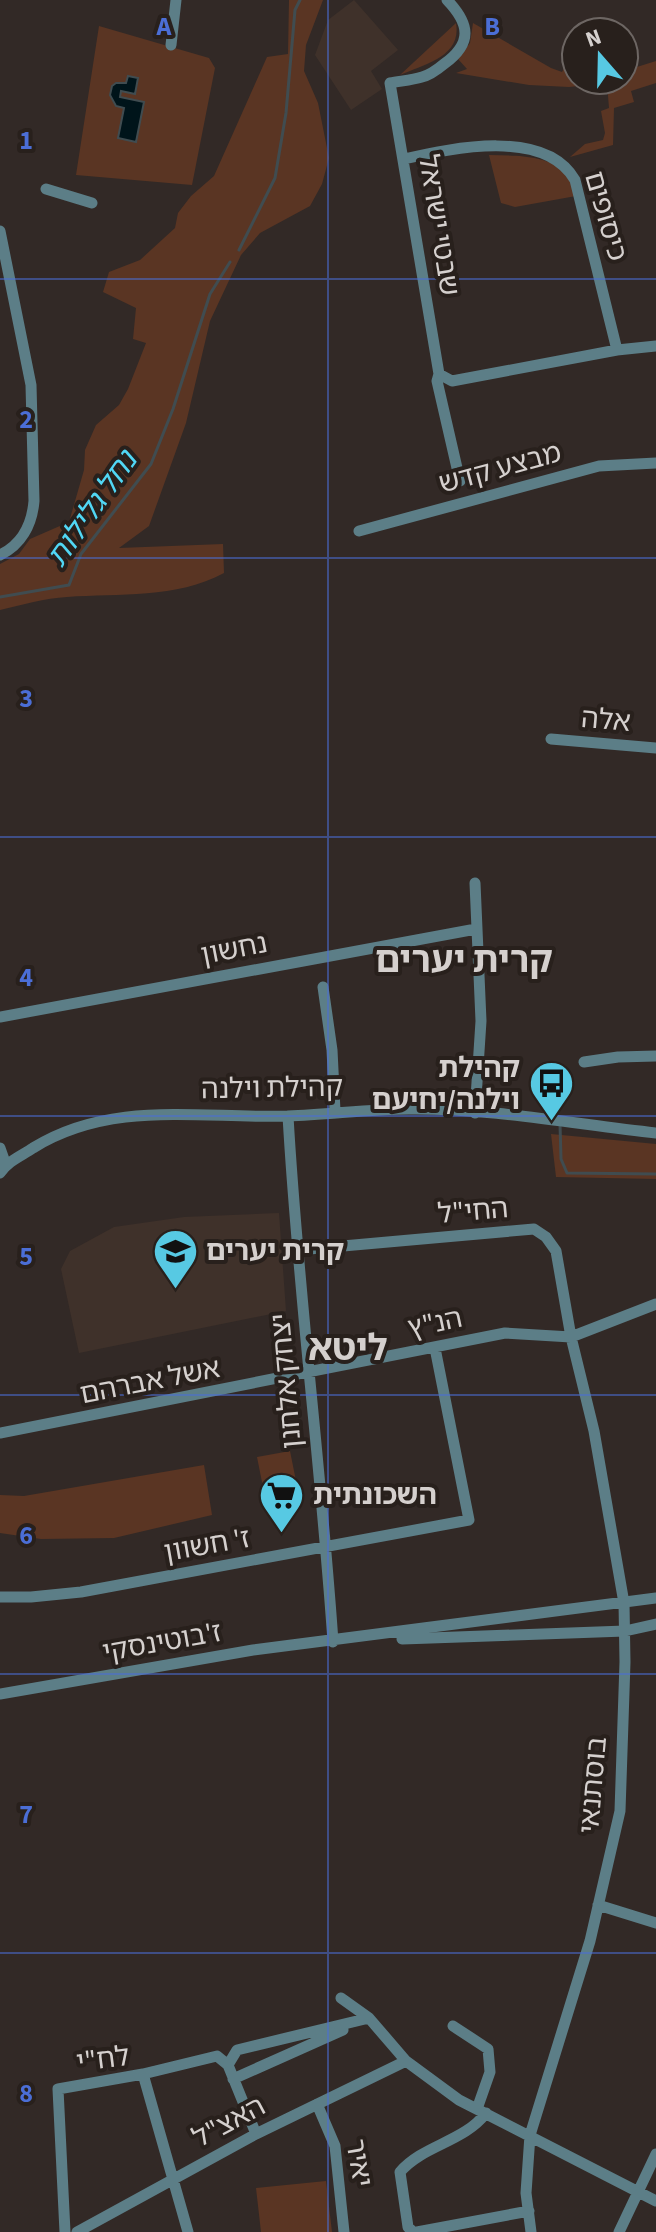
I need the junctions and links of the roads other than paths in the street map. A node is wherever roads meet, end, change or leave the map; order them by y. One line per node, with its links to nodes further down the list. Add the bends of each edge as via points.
1 (176, 0): 3 (street)
2 (447, 0): 4 (street, שבטי ישראל, via 466,31 462,46 424,77 390,83)
3 (171, 45)
4 (404, 159): 9 (street, כיסופים, via 453,148 532,148 567,166 575,180); 10 (street, שבטי ישראל)
5 (46, 189): 6 (street)
6 (92, 203)
7 (0, 231): 14 (street, via 31,383 34,501 19,542)
8 (656, 346): 9 (street)
9 (617, 350): 10 (street, via 452,381)
10 (439, 374): 12 (street, שבטי ישראל)
11 (656, 463): 13 (street, מבצע קדש, via 599,466)
12 (460, 481)
13 (359, 531)
14 (0, 555)
15 (551, 739): 16 (street, אלה)
16 (656, 748)
17 (475, 883): 18 (street)
18 (476, 929): 20 (street, נחשון); 24 (street, via 481,1021)
19 (323, 987): 23 (street)
20 (0, 1017)
21 (656, 1056): 22 (street)
22 (584, 1062)
23 (335, 1111): 24 (street, קהילת וילנה); 25 (street, קהילת וילנה)
24 (475, 1113): 26 (street, קהילת וילנה)
25 (288, 1116): 28 (street, קהילת וילנה, via 145,1114 92,1122 50,1137); 29 (street, יצחק אלחנן)
26 (656, 1133)
27 (0, 1148): 28 (street)
28 (3, 1169)
29 (298, 1250): 31 (street, החי"ל, via 534,1229 556,1251); 33 (street, יצחק אלחנן)
30 (656, 1304): 31 (street)
31 (571, 1337): 32 (street, הנ"ץ, via 505,1333); 38 (street, בוסתנאי, via 594,1431)
32 (435, 1348): 33 (street, הנ"ץ); 35 (street, ז' חשוון, via 469,1520)
33 (309, 1374): 34 (street, אשל אברהם); 35 (street, יצחק אלחנן)
34 (0, 1433)
35 (327, 1548): 36 (street, ז' חשוון, via 81,1592); 41 (street, יצחק אלחנן)
36 (0, 1597)
37 (656, 1598): 38 (street, ז'בוטינסקי)
38 (624, 1603): 40 (street, בוסתנאי); 41 (street, ז'בוטינסקי)
39 (656, 1624): 40 (street, ז'בוטינסקי)
40 (625, 1631): 41 (street, ז'בוטינסקי); 43 (street, בוסתנאי, via 620,1811)
41 (333, 1642): 42 (street, ז'בוטינסקי, via 253,1650)
42 (0, 1694)
43 (598, 1905): 44 (street); 55 (street, בוסתנאי)
44 (656, 1923)
45 (341, 1998): 46 (street)
46 (369, 2018): 48 (street); 49 (street, via 237,2050); 51 (street)
47 (453, 2026): 53 (street, via 488,2049 490,2072)
48 (406, 2061): 52 (street, האצ"ל); 53 (street)
49 (228, 2065): 50 (street, via 217,2056); 51 (street)
50 (143, 2074): 57 (street, לח"י); 61 (street, לח"י, via 58,2089)
51 (233, 2079): 54 (street)
52 (317, 2104): 54 (street, האצ"ל); 64 (street, יאיר, via 335,2146)
53 (481, 2111): 55 (street); 65 (street, via 475,2127 400,2172 408,2227)
54 (256, 2134): 57 (street, האצ"ל)
55 (530, 2135): 58 (street); 60 (street, בוסתנאי)
56 (656, 2154): 58 (street)
57 (172, 2180): 62 (street, האצ"ל); 63 (street, לח"י)
58 (640, 2191): 59 (street); 67 (street)
59 (656, 2201)
60 (529, 2211): 65 (street); 66 (street, בוסתנאי)
61 (65, 2232)
62 (77, 2232)
63 (188, 2232)
64 (344, 2232)
65 (415, 2232)
66 (531, 2232)
67 (619, 2232)

